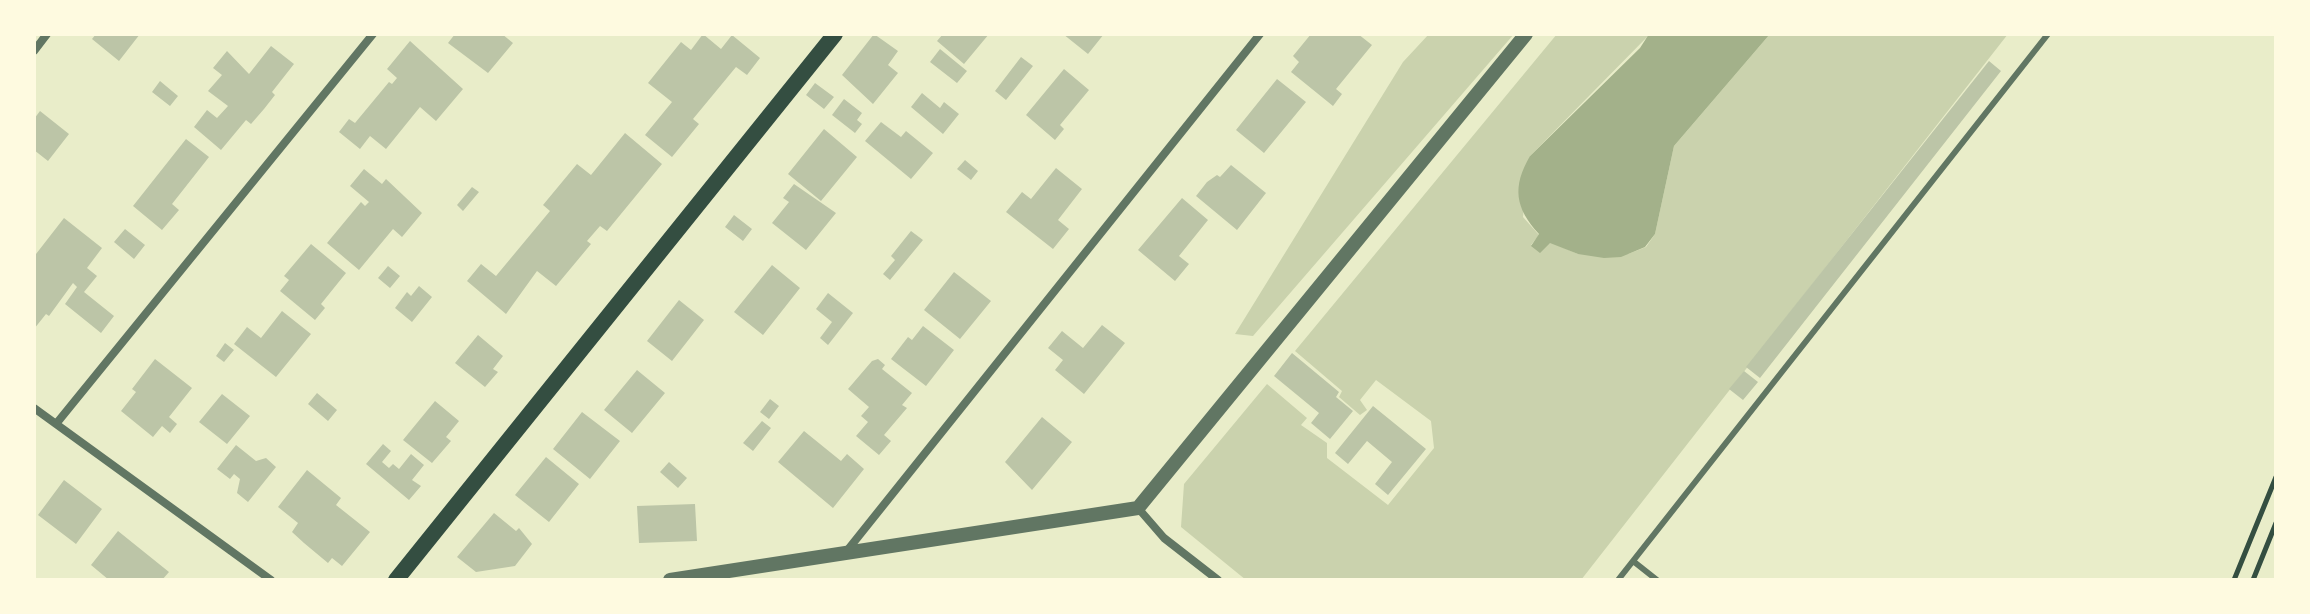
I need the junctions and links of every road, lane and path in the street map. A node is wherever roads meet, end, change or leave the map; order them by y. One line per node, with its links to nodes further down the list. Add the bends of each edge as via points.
1 (47, 34): 7 (street)
2 (373, 34): 9 (street)
3 (835, 34): 16 (main road)
4 (1260, 34): 13 (street)
5 (1526, 34): 11 (street)
6 (2048, 34): 14 (lane)
7 (34, 51)
8 (34, 408): 9 (street)
9 (56, 424): 15 (street)
10 (2276, 477): 21 (path)
11 (1138, 508): 13 (street); 18 (street, via 1164,538)
12 (2276, 523): 22 (path)
13 (845, 553): 17 (street)
14 (1633, 561): 19 (lane); 20 (lane)
15 (271, 580)
16 (396, 580)
17 (670, 580)
18 (1218, 580)
19 (1618, 580)
20 (1657, 580)
21 (2234, 580)
22 (2253, 580)

